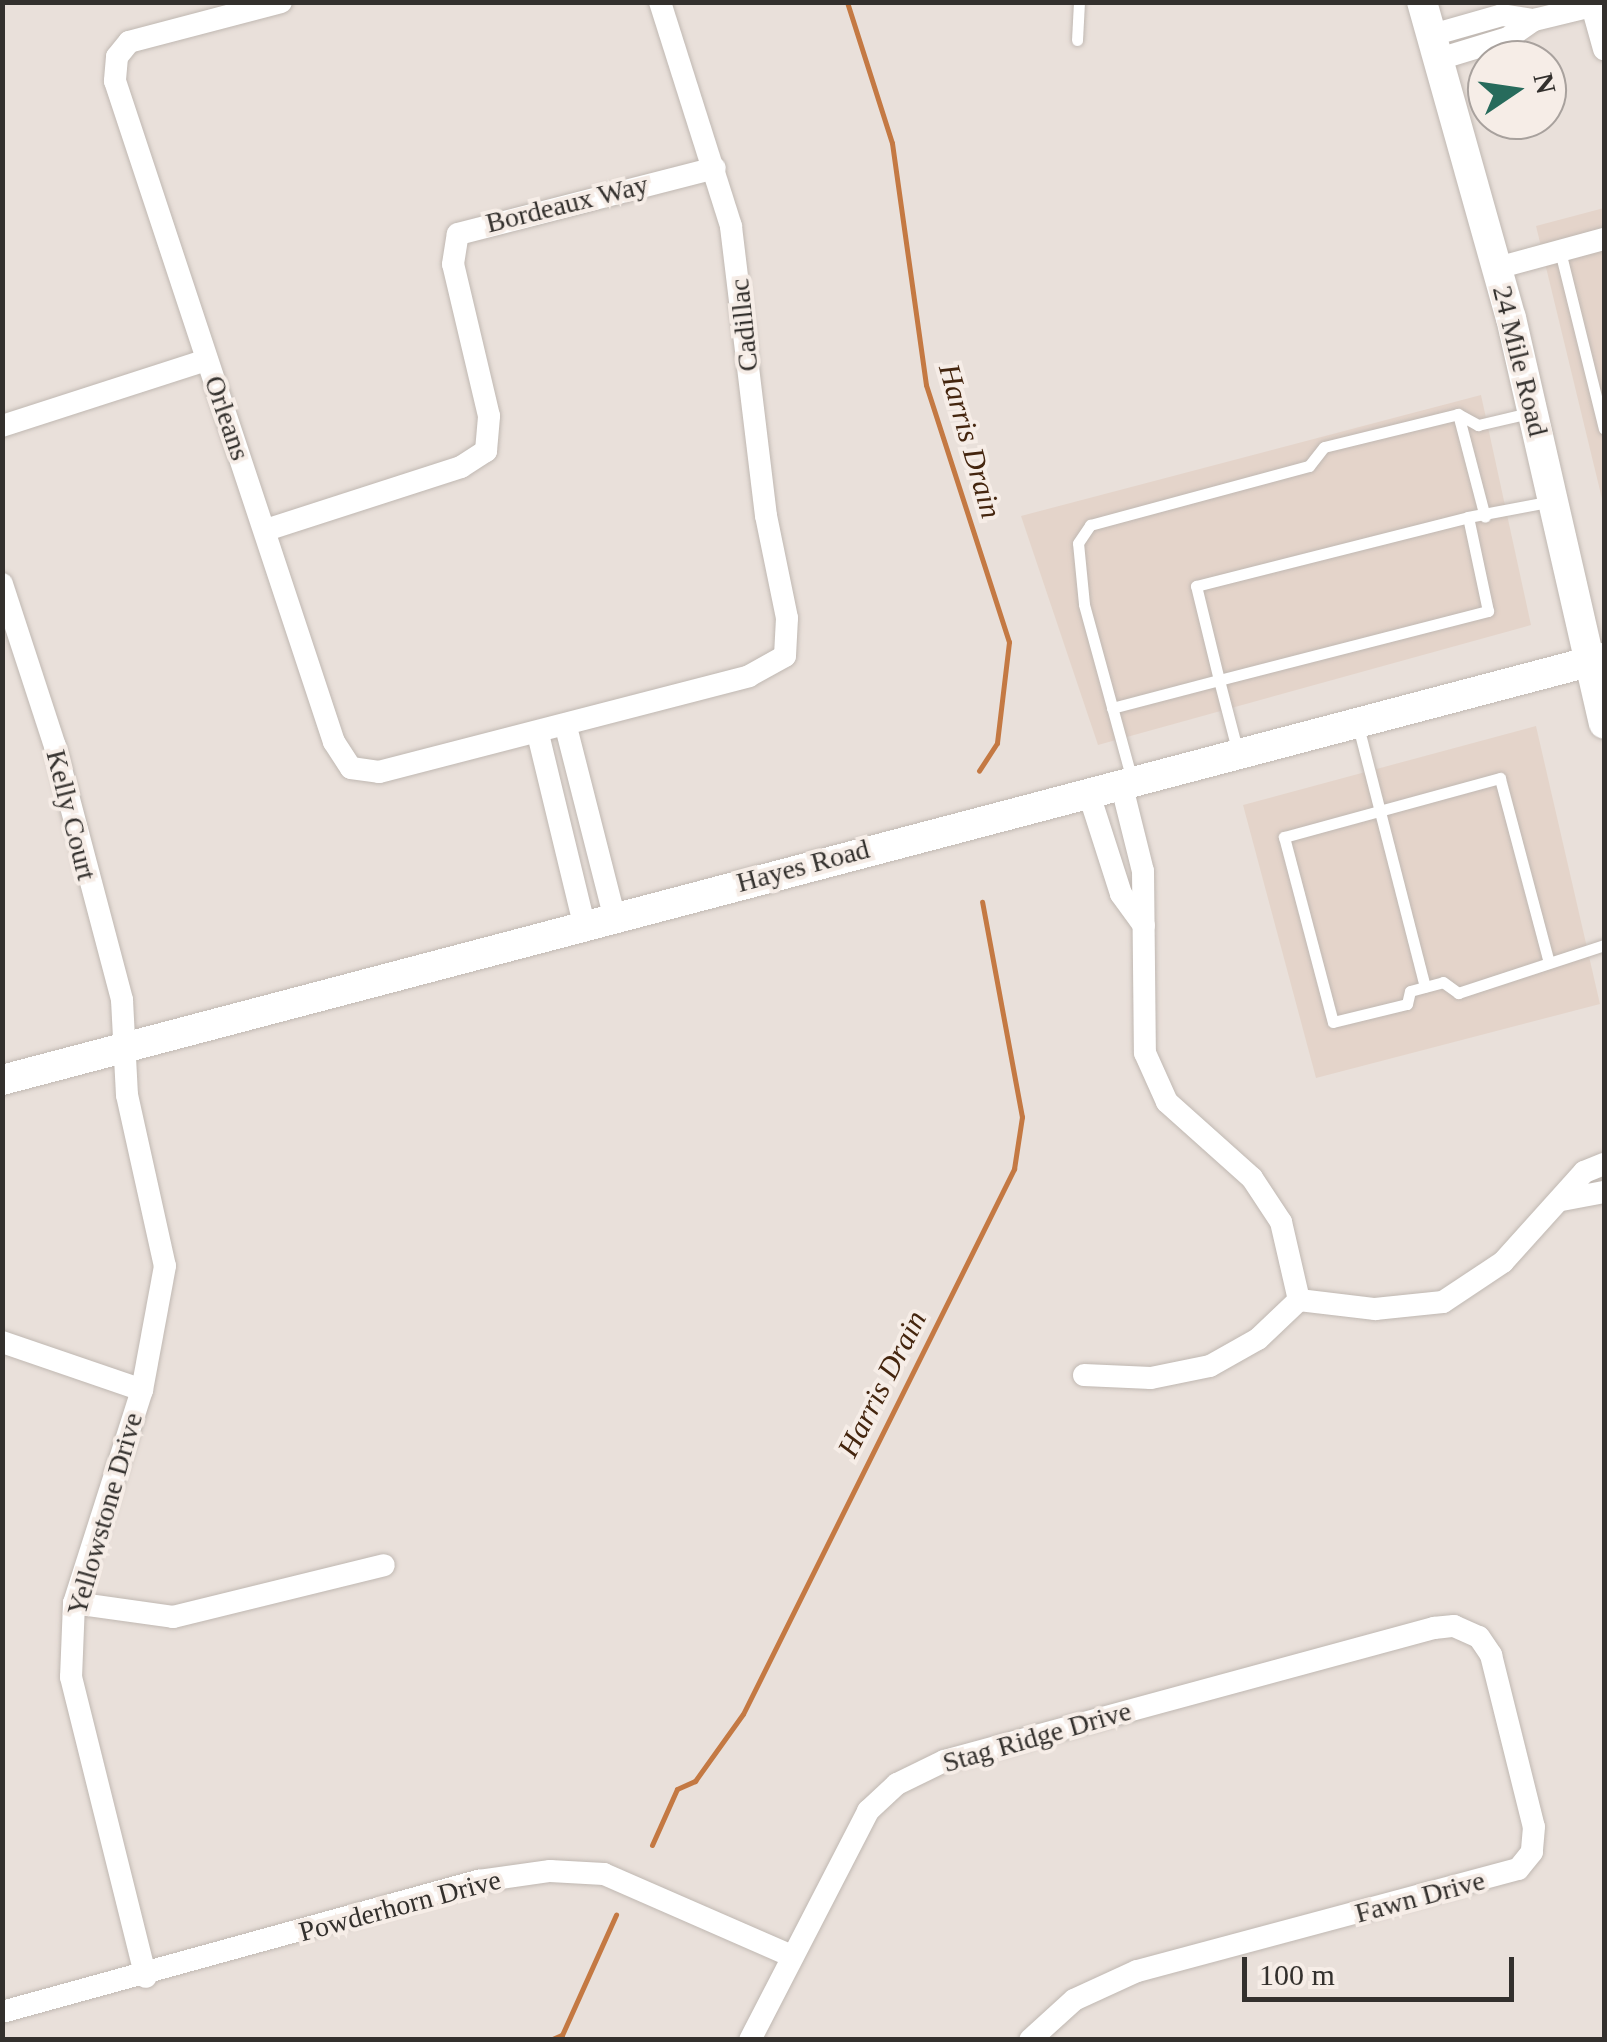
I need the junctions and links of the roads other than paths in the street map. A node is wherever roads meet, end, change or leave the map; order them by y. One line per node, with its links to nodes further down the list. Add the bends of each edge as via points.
1 (281, 2): 13 (street, Orleans, via 142,36 117,57 119,98)
2 (660, 2): 9 (street, Cadillac)
3 (1078, 2): 6 (lane)
4 (1422, 2): 7 (street, 24 Mile Road)
5 (1598, 4): 7 (street, via 1534,20 1502,15); 8 (street)
6 (1077, 40)
7 (1436, 47): 12 (street, 24 Mile Road)
8 (1604, 49)
9 (715, 168): 21 (street, Bordeaux Way, via 458,234 453,264 489,416 486,451 462,467); 28 (street, Cadillac, via 738,268 766,516 787,618 785,656 749,676)
10 (1604, 240): 11 (street)
11 (1560, 252): 12 (street); 17 (lane)
12 (1497, 268): 14 (street, 24 Mile Road)
13 (206, 360): 16 (street); 21 (street, Orleans)
14 (1533, 412): 15 (lane, via 1478,426); 18 (street, 24 Mile Road)
15 (1458, 414): 20 (lane); 25 (lane, via 1324,446 1309,466 1090,525 1078,543 1084,604)
16 (2, 426)
17 (1604, 429)
18 (1555, 500): 20 (lane); 23 (street, 24 Mile Road)
19 (1468, 517): 20 (lane); 24 (lane, via 1488,611); 24 (lane, via 1196,586)
20 (1485, 517)
21 (266, 530): 29 (street, Orleans, via 344,763 394,770)
22 (2, 584): 40 (street, Kelly Court, via 55,746 122,1000)
23 (1598, 659): 26 (street, Hayes Road); 27 (street, 24 Mile Road)
24 (1219, 680): 25 (lane); 30 (lane)
25 (1112, 708): 31 (lane)
26 (1357, 722): 30 (street, Hayes Road); 33 (lane)
27 (1604, 723)
28 (566, 727): 29 (street); 34 (street)
29 (538, 734): 35 (street)
30 (1238, 754): 31 (street, Hayes Road)
31 (1126, 781): 32 (street, Hayes Road); 36 (street)
32 (1088, 791): 34 (street, Hayes Road); 36 (street, via 1121,894)
33 (1380, 810): 38 (lane, via 1500,778); 39 (lane); 39 (lane, via 1284,837 1333,1022 1407,1004 1410,991)
34 (614, 916): 35 (street, Hayes Road)
35 (584, 924): 40 (street, Hayes Road)
36 (1144, 926): 45 (street, via 1145,1053 1168,1102 1252,1178 1281,1222)
37 (1604, 945): 38 (lane)
38 (1548, 959): 39 (lane, via 1458,992 1442,982)
39 (1425, 987)
40 (124, 1049): 41 (street, Hayes Road); 48 (street, Yellowstone Drive, via 127,1096 166,1266)
41 (2, 1080)
42 (1604, 1164): 44 (street, via 1584,1172)
43 (1604, 1192): 44 (street)
44 (1562, 1200): 45 (street, via 1503,1262 1442,1302 1374,1309)
45 (1299, 1300): 47 (street, via 1258,1339 1210,1366 1150,1378)
46 (2, 1342): 48 (street)
47 (1084, 1375)
48 (142, 1390): 50 (street, Yellowstone Drive)
49 (384, 1565): 50 (street, via 173,1617)
50 (74, 1602): 53 (street, Yellowstone Drive, via 71,1677)
51 (1467, 1630): 52 (street, Stag Ridge Drive, via 1434,1628 944,1761 897,1784 868,1811); 56 (street, Fawn Drive, via 1491,1655 1534,1827 1532,1852 1518,1868 1137,1971 1074,2000)
52 (789, 1955): 53 (street, Powderhorn Drive, via 604,1874 550,1871 479,1881); 55 (street, Stag Ridge Drive)
53 (146, 1977): 54 (street, Powderhorn Drive)
54 (2, 2012)
55 (750, 2040)
56 (1030, 2040)

